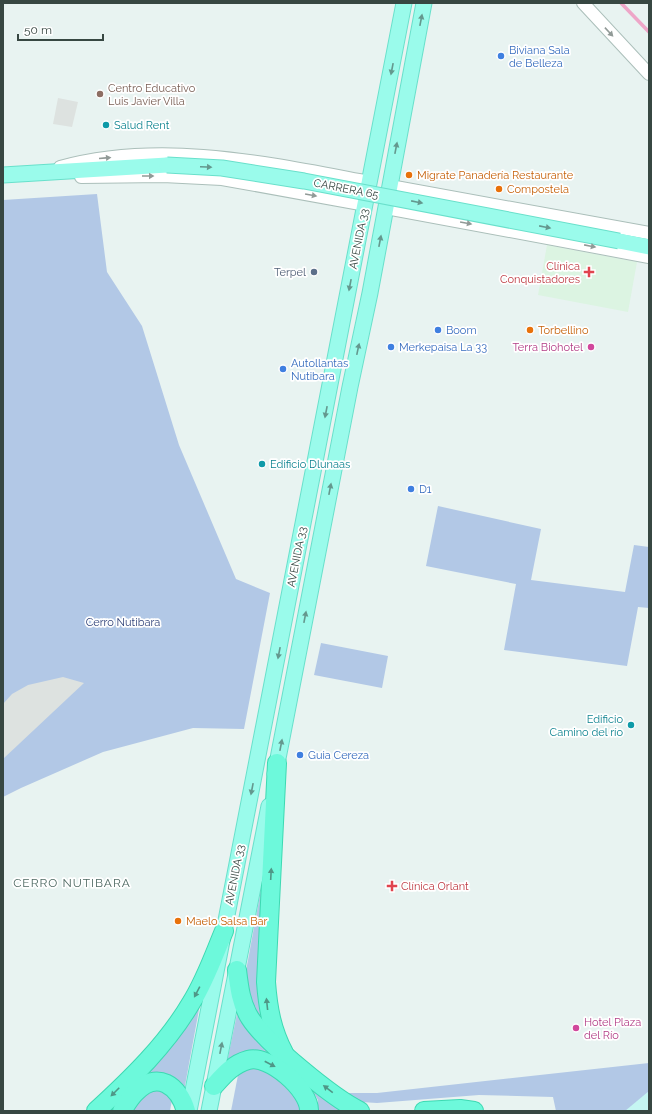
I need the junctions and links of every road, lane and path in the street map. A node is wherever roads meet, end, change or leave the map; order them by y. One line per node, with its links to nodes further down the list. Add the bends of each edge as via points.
1 (404, 3): 7 (main road, AVENIDA 33, one-way to 7)
2 (424, 3): 8 (main road, AVENIDA 33, one-way to 2)
3 (583, 3): 4 (street, one-way to 4)
4 (649, 74)
5 (39, 173): 6 (main road, CARRERA 65); 7 (street, CARRERA 65, one-way to 7, via 87,160 144,155 204,155); 9 (street, CARRERA 65, one-way to 9, via 88,177 163,176 222,179); 12 (main road, CARRERA 65, one-way to 12, bridge, via 167,165 222,168 304,181)
6 (3, 175)
7 (370, 182): 9 (main road, AVENIDA 33)
8 (390, 186): 10 (main road, AVENIDA 33); 11 (street, CARRERA 65)
9 (366, 205): 15 (main road, AVENIDA 33, one-way to 15)
10 (386, 208): 13 (street, CARRERA 65, one-way to 13); 14 (main road, AVENIDA 33, one-way to 10)
11 (649, 233)
12 (649, 247)
13 (649, 257)
14 (277, 763): 16 (main road, AVENIDA 33); 17 (highway, one-way to 14, via 269,1017 266,982)
15 (224, 931): 19 (highway, one-way to 19, via 199,990 182,1018 157,1050); 21 (main road, AVENIDA 33)
16 (237, 970): 17 (highway, via 242,1000 249,1017); 18 (main road, AVENIDA 33, one-way to 16)
17 (284, 1054): 24 (highway, one-way to 17)
18 (214, 1086): 22 (main road, AVENIDA 33); 23 (highway, one-way to 23, via 234,1066 257,1059 268,1062 301,1089 310,1104)
19 (96, 1111)
20 (122, 1111): 21 (highway, via 135,1092 151,1082 166,1083 176,1090)
21 (188, 1111)
22 (209, 1111)
23 (309, 1111)
24 (360, 1111)
25 (424, 1111): 26 (highway)
26 (474, 1111)

